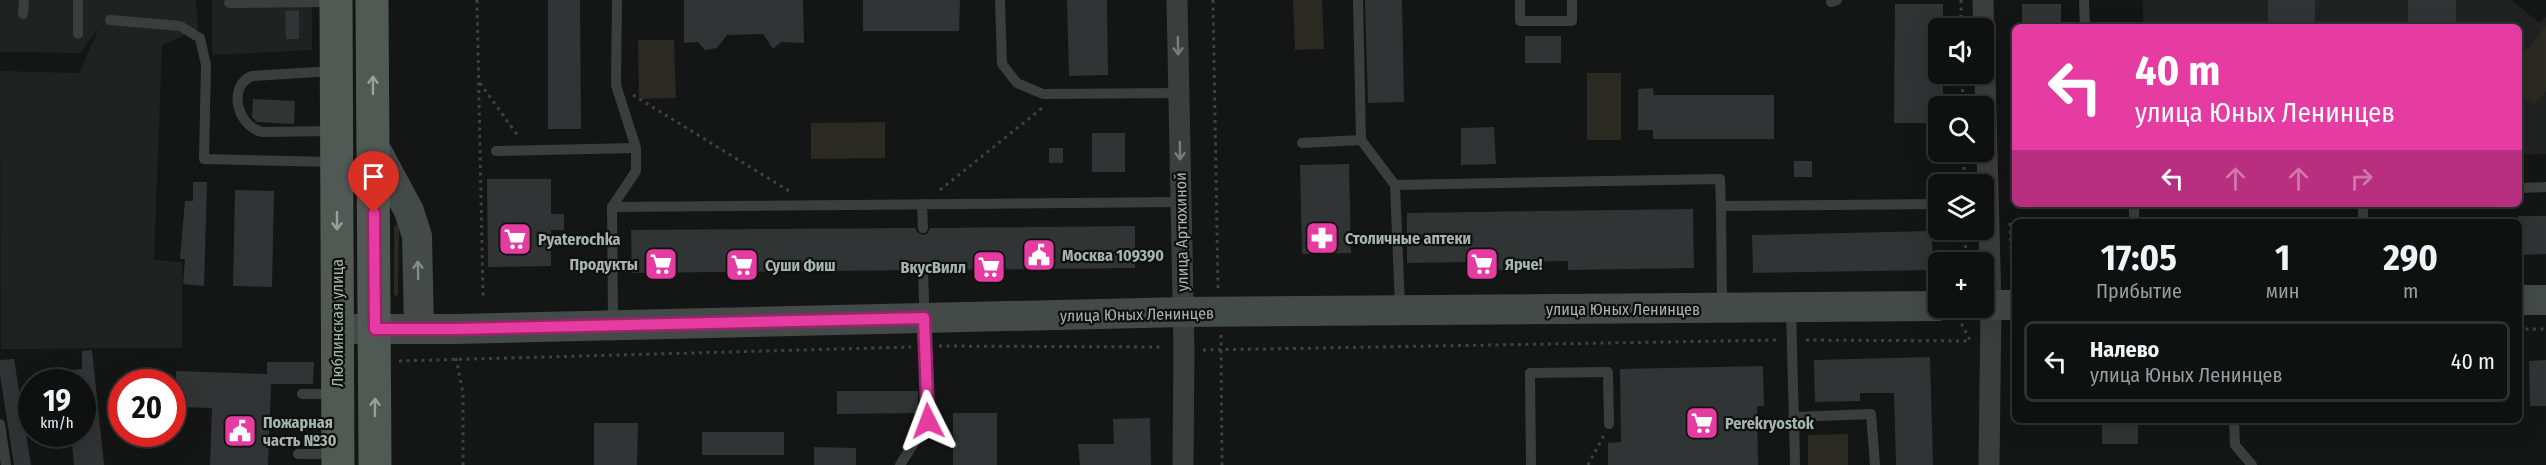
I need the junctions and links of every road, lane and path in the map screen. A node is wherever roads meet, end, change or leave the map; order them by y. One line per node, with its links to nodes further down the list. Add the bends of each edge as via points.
1 (24, 0): 17 (lane)
2 (78, 0): 21 (lane)
3 (372, 0): 29 (main road, one-way to 3)
4 (477, 0): 23 (path)
5 (617, 0): 24 (lane)
6 (1000, 0): 26 (lane, via 1002,64 1017,83 1043,94)
7 (1177, 0): 25 (street, улица Артюхиной, one-way to 25)
8 (1213, 0): 54 (path)
9 (1358, 0): 27 (lane)
10 (1520, 0): 11 (lane, via 1520,21 1572,21)
11 (1572, 0)
12 (1961, 0): 18 (path)
13 (2084, 0): 20 (lane)
14 (336, 1): 15 (lane); 22 (main road, Люблинская улица)
15 (229, 3)
16 (1986, 3): 34 (street)
17 (23, 14)
18 (1961, 18)
19 (110, 20): 30 (lane, via 180,26 200,38 206,65 204,159)
20 (2085, 24)
21 (78, 34)
22 (336, 71): 30 (main road, Люблинская улица); 30 (lane, via 252,76 245,79 239,90 239,108 251,129)
23 (479, 81): 32 (path); 46 (path)
24 (616, 85): 31 (lane); 41 (path)
25 (1179, 93): 26 (lane); 38 (street, улица Артюхиной, one-way to 38)
26 (1060, 94): 39 (path)
27 (1360, 140): 28 (lane); 35 (lane)
28 (1302, 143)
29 (373, 144): 59 (main road); 60 (main road, one-way to 29, via 417,236 409,211)
30 (336, 147): 58 (main road, Люблинская улица, one-way to 58)
31 (636, 148): 32 (lane); 43 (lane, via 636,171)
32 (528, 150): 33 (lane)
33 (496, 151)
34 (1986, 174)
35 (1395, 185): 42 (lane, via 1720,179); 52 (lane)
36 (2546, 187): 37 (lane)
37 (2522, 188)
38 (1181, 202): 39 (lane); 53 (street, улица Артюхиной)
39 (922, 204): 41 (lane); 44 (lane)
40 (1928, 204): 42 (lane)
41 (813, 205): 43 (lane)
42 (1721, 206): 51 (lane)
43 (612, 207): 57 (lane)
44 (923, 228)
45 (923, 270): 63 (lane)
46 (483, 296)
47 (2522, 300): 48 (main road)
48 (2546, 300)
49 (1791, 307): 50 (main road, улица Юных Ленинцев); 51 (main road, улица Юных Ленинцев); 64 (lane)
50 (1928, 307)
51 (1722, 308): 52 (main road, улица Юных Ленинцев)
52 (1400, 310): 54 (main road, улица Юных Ленинцев)
53 (1183, 312): 54 (main road, улица Юных Ленинцев); 63 (main road, улица Юных Ленинцев); 67 (street, улица Артюхиной)
54 (1219, 312): 68 (path)
55 (1978, 318): 65 (street)
56 (1978, 318): 65 (path)
57 (613, 326): 60 (main road, улица Юных Ленинцев); 63 (main road, улица Юных Ленинцев)
58 (337, 329): 59 (main road, улица Юных Ленинцев); 73 (main road, Люблинская улица)
59 (375, 329): 60 (main road, улица Юных Ленинцев); 81 (main road, one-way to 59)
60 (419, 329)
61 (2522, 329): 62 (path)
62 (2546, 329)
63 (925, 332): 66 (path); 70 (path); 83 (lane, via 928,421)
64 (1792, 340): 65 (path); 68 (path); 74 (lane)
65 (1981, 341): 69 (path); 90 (street)
66 (1163, 347)
67 (1184, 350): 68 (path); 84 (street, улица Артюхиной)
68 (1222, 350): 85 (path)
69 (1971, 352)
70 (456, 358): 71 (path, via 407,359); 82 (path, via 463,393)
71 (394, 365)
72 (302, 394): 73 (lane)
73 (338, 394): 79 (main road, Люблинская улица)
74 (1794, 423): 88 (lane); 89 (lane, via 1794,417 1871,414)
75 (2234, 423): 91 (lane, via 2235,445)
76 (0, 424): 80 (lane)
77 (1609, 424): 86 (lane, via 1608,372 1530,374); 87 (path)
78 (298, 454): 79 (lane)
79 (338, 460)
80 (6, 465)
81 (375, 465)
82 (463, 465)
83 (900, 465)
84 (1183, 465)
85 (1222, 465)
86 (1531, 465)
87 (1588, 465)
88 (1795, 465)
89 (1875, 465)
90 (1989, 465)
91 (2252, 465)

